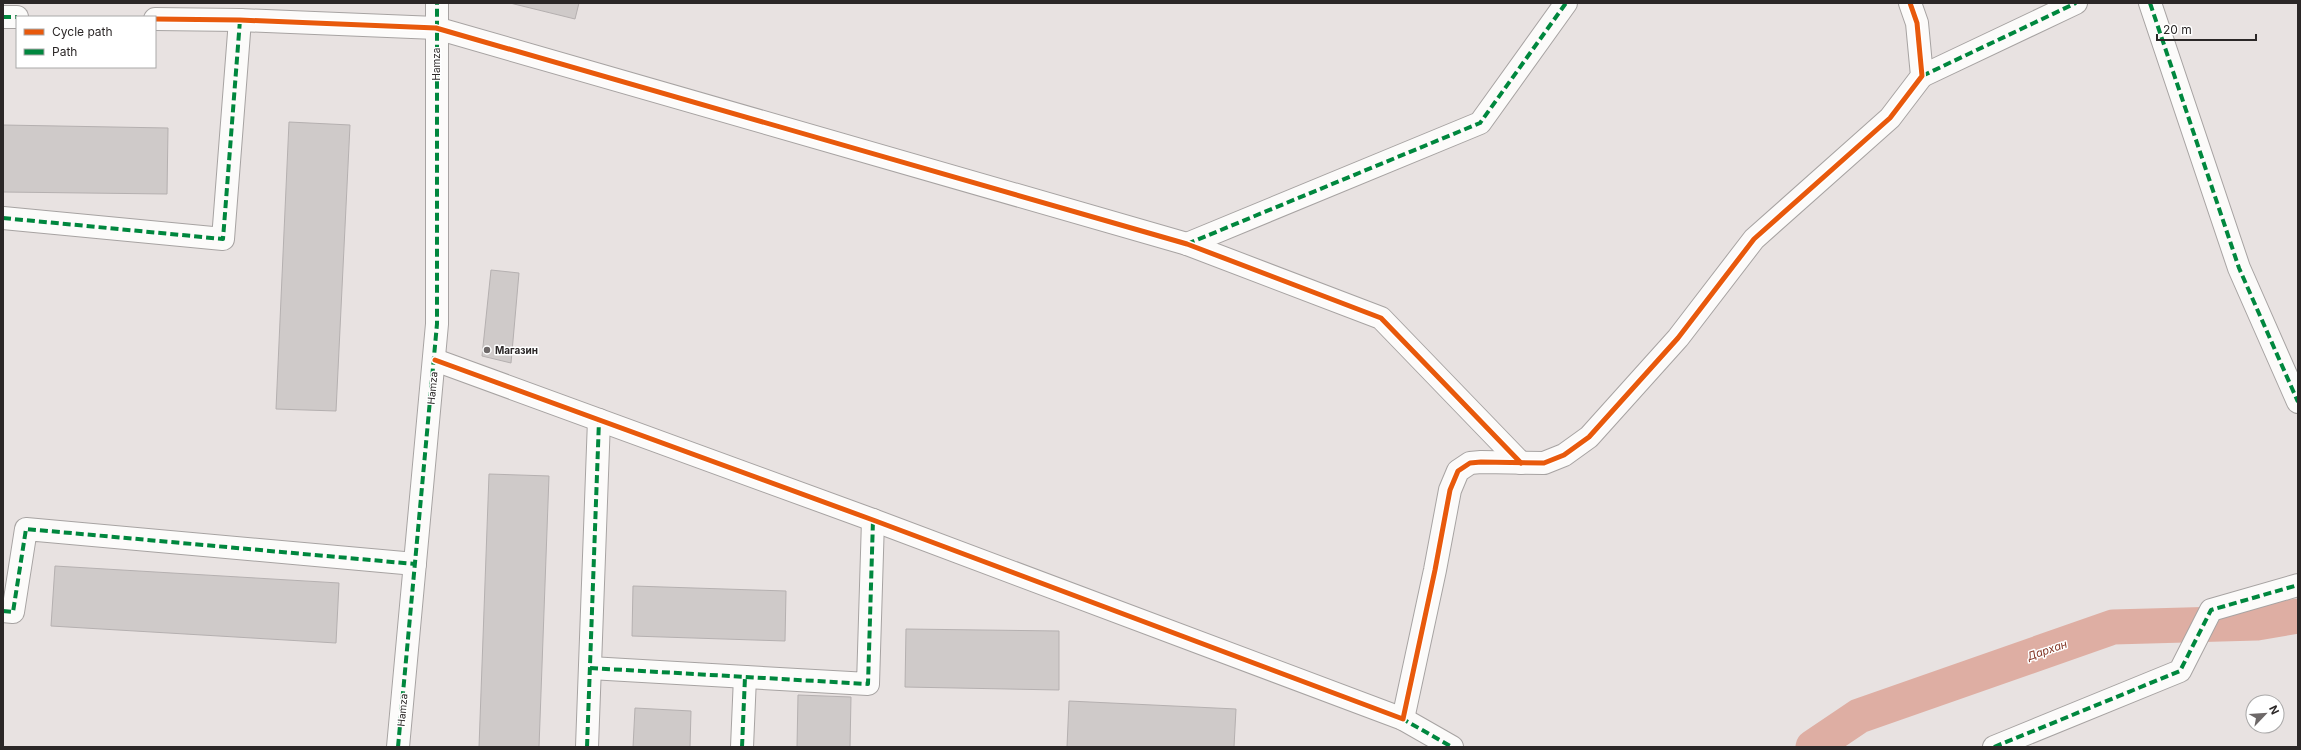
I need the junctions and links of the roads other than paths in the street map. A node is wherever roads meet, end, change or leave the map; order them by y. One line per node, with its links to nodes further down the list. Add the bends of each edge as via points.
1 (437, 3): 10 (street, Hamza)
2 (1566, 3): 13 (street, via 1480,123)
3 (1910, 3): 11 (street, via 1917,23)
4 (2076, 3): 11 (street)
5 (2150, 3): 15 (street, via 2239,268)
6 (3, 17): 7 (street)
7 (16, 18)
8 (156, 19): 9 (street)
9 (240, 20): 10 (street); 12 (street, via 223,239)
10 (436, 28): 13 (street); 14 (street, Hamza)
11 (1922, 76): 17 (street, via 1890,118 1754,239 1678,338 1589,437 1564,455 1544,463)
12 (3, 218)
13 (1186, 244): 17 (street, via 1381,318)
14 (435, 360): 16 (street); 19 (street, Hamza)
15 (2298, 402)
16 (600, 420): 18 (street); 22 (street)
17 (1521, 464): 24 (street, via 1470,463 1458,471 1450,490)
18 (873, 520): 23 (street, via 868,684); 24 (street)
19 (415, 564): 21 (street, via 26,529 13,612); 25 (street, Hamza)
20 (2298, 585): 29 (street, via 2211,610 2180,672)
21 (3, 611)
22 (590, 668): 23 (street); 26 (street)
23 (745, 677): 27 (street)
24 (1403, 719): 28 (street)
25 (398, 747)
26 (587, 747)
27 (742, 747)
28 (1452, 747)
29 (1994, 747)

